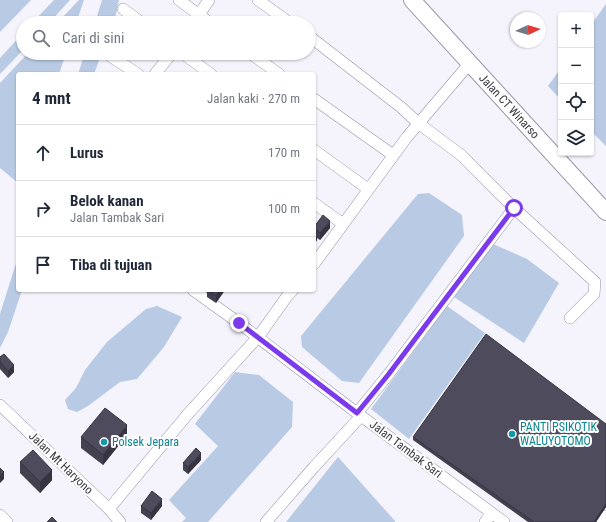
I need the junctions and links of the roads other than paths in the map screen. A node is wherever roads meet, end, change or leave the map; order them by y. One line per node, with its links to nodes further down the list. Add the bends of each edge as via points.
1 (179, 0): 7 (street)
2 (209, 0): 8 (street)
3 (258, 0): 9 (street)
4 (412, 0): 15 (street, Jalan CT Winarso)
5 (123, 9): 6 (street)
6 (132, 16)
7 (193, 16)
8 (198, 16)
9 (280, 16)
10 (316, 41): 21 (street)
11 (116, 60): 16 (street)
12 (166, 60): 17 (street)
13 (192, 60): 18 (street)
14 (260, 60): 19 (street)
15 (470, 63): 21 (street); 27 (street, Jalan CT Winarso)
16 (135, 72)
17 (157, 72)
18 (208, 72)
19 (276, 72)
20 (316, 100): 23 (street)
21 (418, 123): 23 (street); 26 (street, via 461,155)
22 (316, 151): 24 (street)
23 (393, 154): 24 (street)
24 (368, 189): 28 (street)
25 (316, 204): 28 (street)
26 (514, 208): 32 (street, via 595,282 594,294); 35 (street)
27 (606, 212)
28 (343, 224): 29 (street)
29 (316, 260)
30 (196, 292): 33 (street, Jalan Tambak Sari)
31 (287, 292): 33 (street)
32 (570, 318)
33 (258, 337): 35 (street, Jalan Tambak Sari); 38 (street, via 187,415)
34 (0, 405): 38 (street, Jalan Mt Haryono)
35 (359, 415): 39 (street, Jalan Tambak Sari); 41 (street)
36 (0, 514): 40 (street)
37 (606, 516): 43 (street)
38 (112, 517)
39 (489, 518): 42 (street, Jalan Tambak Sari)
40 (7, 522)
41 (266, 522)
42 (504, 522)
43 (602, 522)

